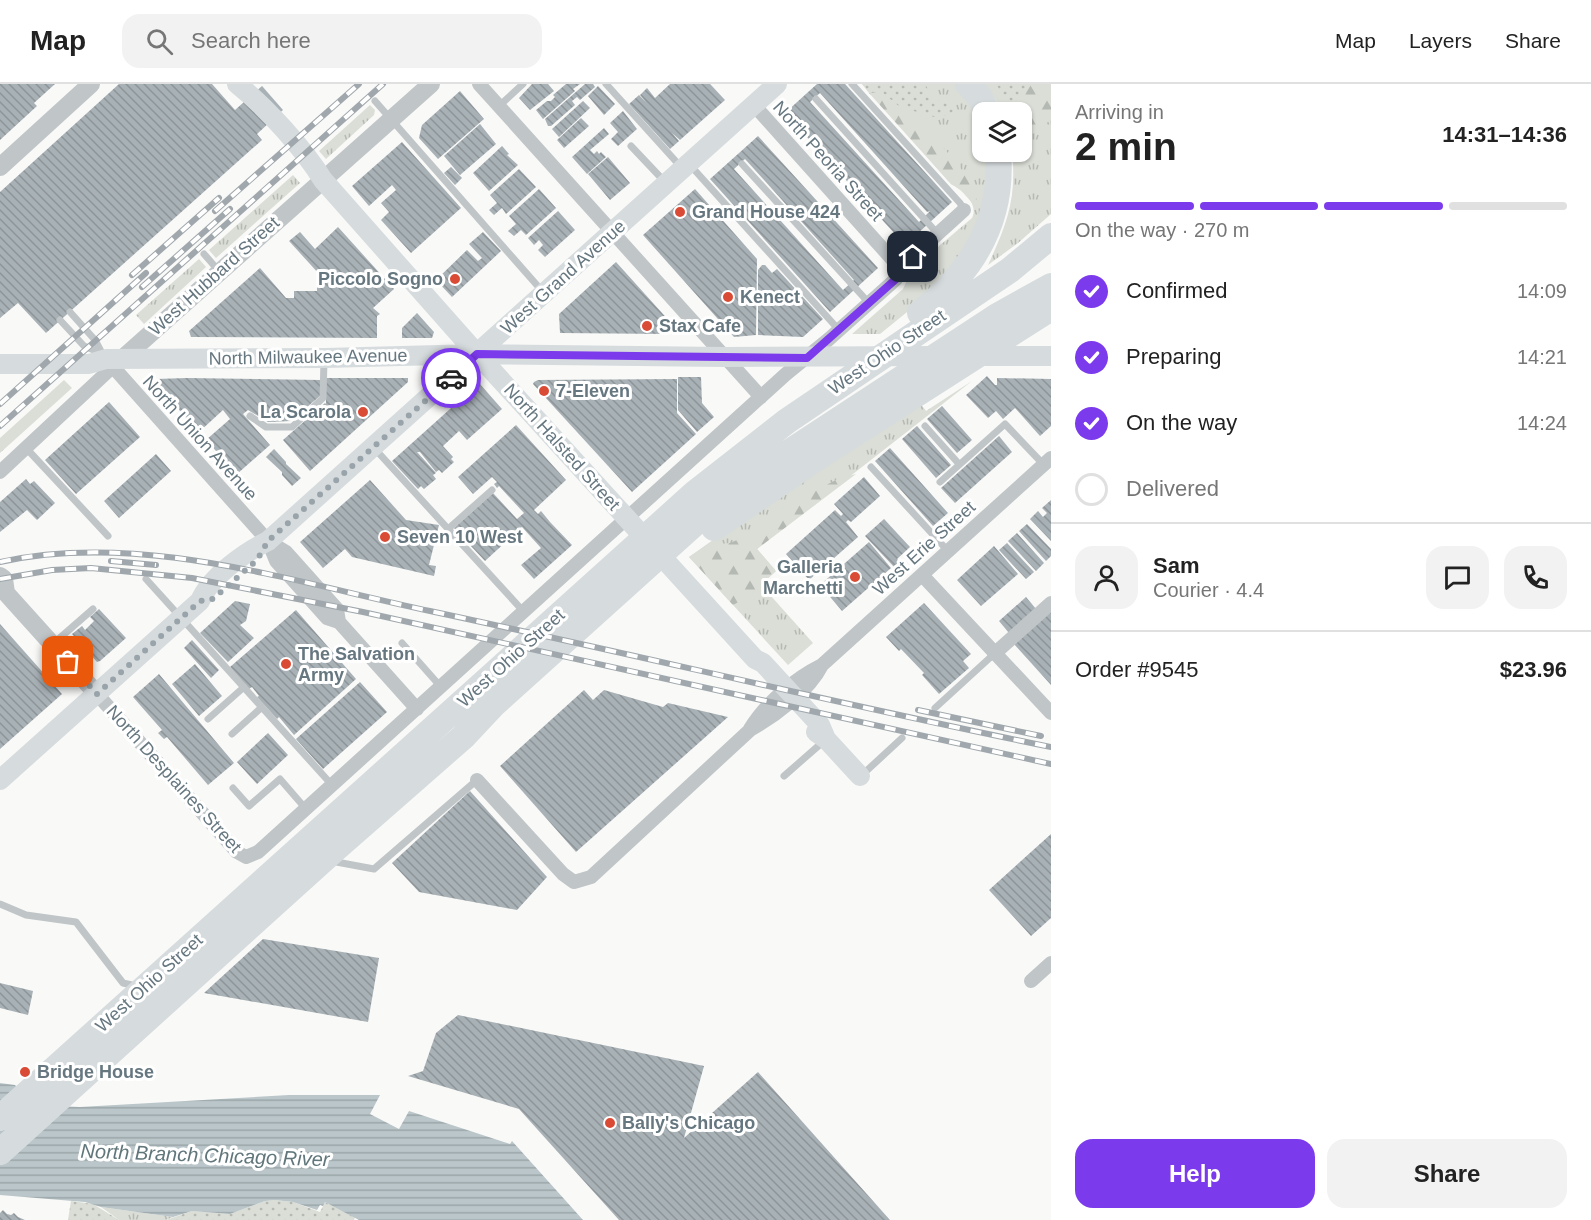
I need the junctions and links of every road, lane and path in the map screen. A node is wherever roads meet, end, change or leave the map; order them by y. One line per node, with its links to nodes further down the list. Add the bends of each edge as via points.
1 (91, 84): 19 (street)
2 (236, 84): 21 (main road, North Halsted Street, via 250,94 311,161)
3 (431, 84): 15 (street, West Hubbard Street)
4 (479, 84): 14 (street)
5 (523, 84): 14 (lane)
6 (606, 84): 20 (lane)
7 (777, 84): 13 (main road, West Grand Avenue)
8 (852, 84): 23 (lane)
9 (968, 84): 12 (highway)
10 (816, 99): 25 (lane)
11 (375, 101): 15 (lane)
12 (982, 102)
13 (754, 105): 20 (main road, West Grand Avenue); 28 (street, North Peoria Street)
14 (499, 106): 24 (street)
15 (391, 120): 21 (street, West Hubbard Street); 32 (lane)
16 (631, 146): 22 (lane)
17 (999, 162): 45 (highway, via 997,197 988,230 975,256 953,285 913,319)
18 (742, 164): 33 (lane)
19 (0, 167)
20 (686, 167): 22 (main road, West Grand Avenue); 38 (lane)
21 (323, 180): 30 (street, West Hubbard Street); 40 (main road, North Halsted Street)
22 (667, 184): 24 (main road, West Grand Avenue)
23 (964, 210): 25 (street, West Ohio Street)
24 (612, 233): 32 (main road, West Grand Avenue); 43 (street)
25 (938, 234): 28 (street, West Ohio Street)
26 (1051, 236): 45 (highway, West Ohio Street, via 1010,270)
27 (204, 254): 30 (lane)
28 (900, 268): 33 (street, West Ohio Street, via 896,279)
29 (1051, 268): 36 (highway)
30 (220, 272): 46 (street, West Hubbard Street)
31 (1051, 286): 36 (highway)
32 (545, 294): 40 (main road, West Grand Avenue)
33 (869, 303): 38 (street, West Ohio Street)
34 (1051, 308): 85 (highway, via 808,464 687,548 501,713)
35 (70, 312): 46 (lane, North Union Avenue)
36 (997, 315): 85 (highway, West Ohio Street, via 765,468 705,514 493,705)
37 (60, 320): 46 (lane, North Union Avenue, via 84,346)
38 (839, 330): 44 (street, West Ohio Street)
39 (0, 353): 46 (main road, North Milwaukee Avenue)
40 (477, 354): 42 (main road, North Milwaukee Avenue); 43 (main road, North Milwaukee Avenue); 51 (main road, West Grand Avenue); 59 (main road, North Halsted Street)
41 (1051, 356): 44 (main road, North Milwaukee Avenue)
42 (325, 357): 46 (main road, North Milwaukee Avenue); 49 (lane, via 322,398 292,427 266,427)
43 (724, 357): 44 (main road, North Milwaukee Avenue); 48 (street)
44 (807, 358): 48 (street, West Ohio Street)
45 (878, 358): 95 (highway, West Ohio Street, via 787,421 695,493)
46 (110, 359): 47 (main road, North Milwaukee Avenue, via 89,364); 52 (street, West Hubbard Street); 62 (street, North Union Avenue)
47 (0, 364)
48 (760, 397): 59 (street, West Ohio Street)
49 (250, 416)
50 (926, 426): 54 (lane)
51 (373, 447): 60 (lane); 62 (main road, West Grand Avenue)
52 (26, 448): 56 (street, West Hubbard Street); 61 (lane)
53 (1047, 461): 54 (lane, via 1005,424); 63 (street, West Erie Street)
54 (959, 464): 57 (lane)
55 (871, 467): 63 (lane)
56 (0, 472)
57 (939, 482)
58 (492, 490): 60 (lane)
59 (631, 522): 70 (street, West Ohio Street); 78 (main road, North Halsted Street, via 755,659 757,667)
60 (448, 529): 70 (lane)
61 (108, 536)
62 (268, 541): 71 (main road, West Grand Avenue, via 249,550 205,589 200,601); 81 (street, North Union Avenue, via 276,561 298,586 327,618 339,622)
63 (948, 551): 64 (street, West Erie Street)
64 (922, 575): 74 (street); 78 (street, West Erie Street, via 822,665 808,672)
65 (0, 576): 67 (street, North Desplaines Street)
66 (146, 579): 71 (lane)
67 (3, 592): 73 (street, North Desplaines Street)
68 (1051, 603): 74 (street)
69 (93, 609): 73 (lane)
70 (524, 612): 76 (street, West Ohio Street)
71 (182, 618): 75 (lane); 77 (main road, West Grand Avenue)
72 (402, 643): 76 (lane)
73 (52, 644): 77 (street, North Desplaines Street)
74 (994, 654): 80 (lane); 82 (street)
75 (244, 687): 79 (lane); 83 (lane)
76 (441, 687): 81 (street, West Ohio Street)
77 (97, 694): 90 (main road, West Grand Avenue); 96 (street, North Desplaines Street, via 237,852)
78 (788, 696): 87 (main road, North Halsted Street, via 814,730); 91 (street, West Erie Street, via 760,713 750,730 591,877 574,882)
79 (262, 707): 84 (lane); 92 (lane)
80 (935, 708)
81 (417, 709): 92 (street, West Ohio Street)
82 (1051, 713)
83 (208, 719)
84 (232, 734)
85 (463, 737): 95 (highway, West Ohio Street)
86 (902, 738): 89 (lane)
87 (826, 739): 88 (lane); 89 (main road, North Halsted Street)
88 (784, 776)
89 (860, 776)
90 (0, 780)
91 (477, 780): 95 (lane, via 374,869)
92 (332, 785): 94 (street, West Ohio Street)
93 (233, 788): 94 (lane, via 249,806 280,779)
94 (306, 809): 95 (street, West Ohio Street)
95 (296, 851): 96 (street, West Ohio Street); 103 (highway, West Ohio Street)
96 (246, 857)
97 (0, 904): 100 (lane, via 26,915 76,922 123,982)
98 (1051, 963): 99 (street)
99 (1031, 981)
100 (155, 992)
101 (165, 996): 102 (lane)
102 (176, 999)
103 (115, 1031): 104 (highway, West Ohio Street, via 58,1065); 105 (highway, West Ohio Street, via 89,1071)
104 (0, 1118)
105 (0, 1152)

